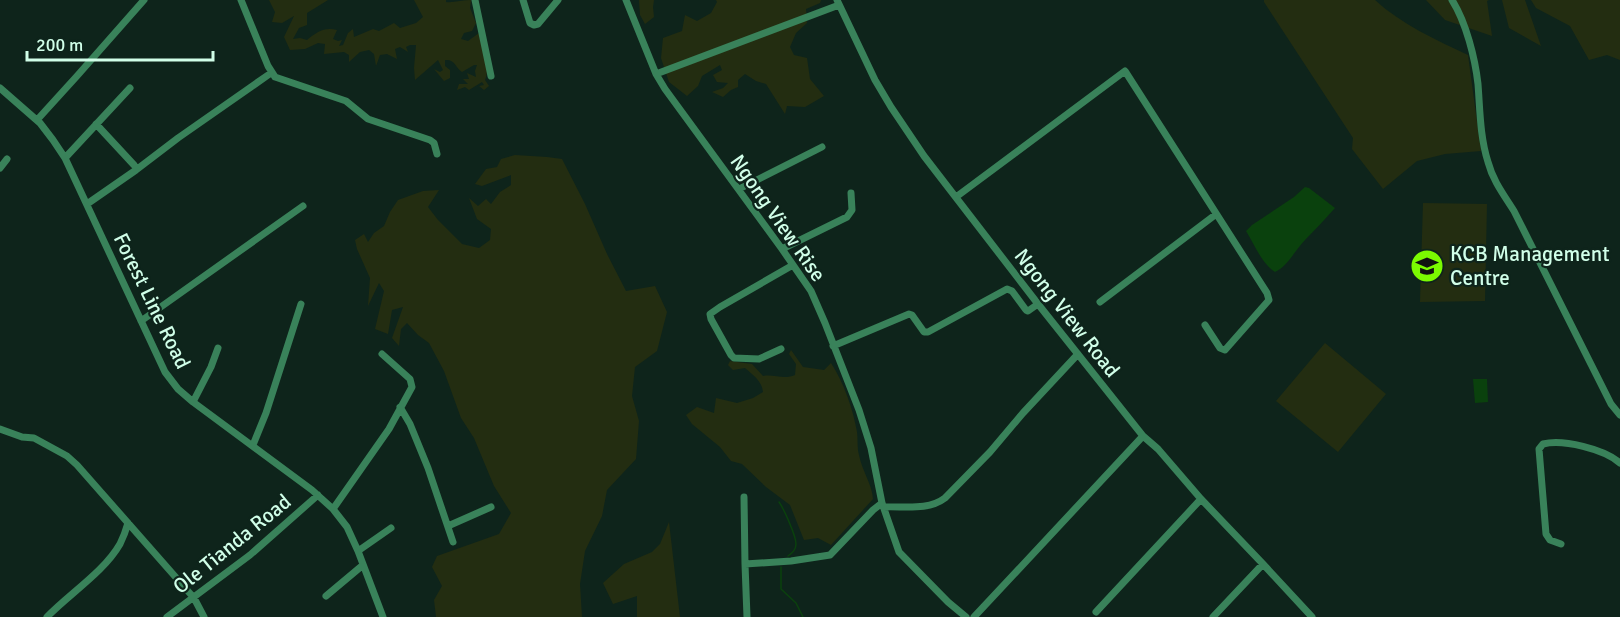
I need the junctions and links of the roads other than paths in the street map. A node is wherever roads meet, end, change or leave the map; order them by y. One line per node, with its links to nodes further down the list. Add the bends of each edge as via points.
1 (144, 0): 14 (street)
2 (241, 0): 9 (street)
3 (475, 0): 11 (street)
4 (523, 0): 5 (street, via 534,25)
5 (558, 0)
6 (626, 0): 10 (street, Ngong View Rise)
7 (1452, 0): 42 (street, via 1469,42 1487,161)
8 (838, 2): 10 (street); 24 (street, Ngong View Road, via 883,94)
9 (271, 73): 17 (street, via 280,80 346,100 368,119 430,140); 25 (street)
10 (656, 74): 22 (street, Ngong View Rise)
11 (491, 76)
12 (0, 88): 14 (street, Forest Line Road)
13 (130, 88): 15 (street)
14 (37, 120): 18 (street, Forest Line Road)
15 (96, 124): 18 (street); 20 (street)
16 (822, 147): 22 (street)
17 (437, 154)
18 (65, 158): 25 (street, Forest Line Road)
19 (8, 159): 21 (street)
20 (134, 165)
21 (0, 168)
22 (739, 189): 28 (street, Ngong View Rise)
23 (851, 194): 28 (street, via 850,215)
24 (956, 197): 27 (street, via 1125,71); 31 (street, Ngong View Road)
25 (87, 204): 33 (street, Forest Line Road)
26 (303, 206): 33 (street)
27 (1215, 215): 30 (street); 34 (street, via 1267,293 1269,303 1225,350)
28 (782, 249): 29 (street, Ngong View Rise)
29 (793, 265): 35 (street, Ngong View Rise, via 811,291); 37 (street, via 710,315 734,358 759,359)
30 (1100, 302)
31 (1038, 303): 35 (street, via 1028,311 1007,289 928,332 909,314); 39 (street, Ngong View Road)
32 (301, 304): 45 (street)
33 (141, 321): 40 (street, Forest Line Road, via 165,372)
34 (1205, 325)
35 (833, 346): 50 (street, Ngong View Rise, via 871,448)
36 (218, 348): 40 (street)
37 (781, 349)
38 (382, 354): 41 (street, via 412,383)
39 (1078, 354): 44 (street, Ngong View Road); 50 (street, via 945,498 928,506)
40 (193, 402): 45 (street, Forest Line Road)
41 (400, 407): 52 (street); 54 (street, via 428,468)
42 (1620, 415)
43 (0, 429): 53 (street, via 34,438 67,456)
44 (1143, 436): 49 (street, Ngong View Road); 71 (street)
45 (253, 446): 47 (street, Forest Line Road)
46 (1620, 463): 57 (street, via 1590,448 1550,442 1539,449 1546,534)
47 (318, 495): 52 (street, Forest Line Road); 63 (street, Ole Tianda Road)
48 (744, 497): 60 (street)
49 (1201, 499): 61 (street, Ngong View Road); 64 (street)
50 (883, 505): 60 (street, via 873,510 830,555); 70 (street, Ngong View Rise, via 899,552)
51 (491, 507): 54 (street)
52 (333, 509): 58 (street, Forest Line Road)
53 (128, 523): 63 (street); 65 (street, via 116,551)
54 (448, 526): 56 (street)
55 (391, 528): 58 (street)
56 (453, 542)
57 (1561, 544)
58 (358, 551): 59 (street, Forest Line Road)
59 (363, 564): 62 (street); 68 (street, Forest Line Road)
60 (745, 564): 69 (street)
61 (1263, 564): 72 (street); 73 (street, Ngong View Road)
62 (326, 596)
63 (194, 598): 66 (street, Ole Tianda Road); 67 (street)
64 (1096, 612)
65 (47, 617)
66 (167, 617)
67 (204, 617)
68 (383, 617)
69 (747, 617)
70 (966, 617)
71 (974, 617)
72 (1214, 617)
73 (1312, 617)

